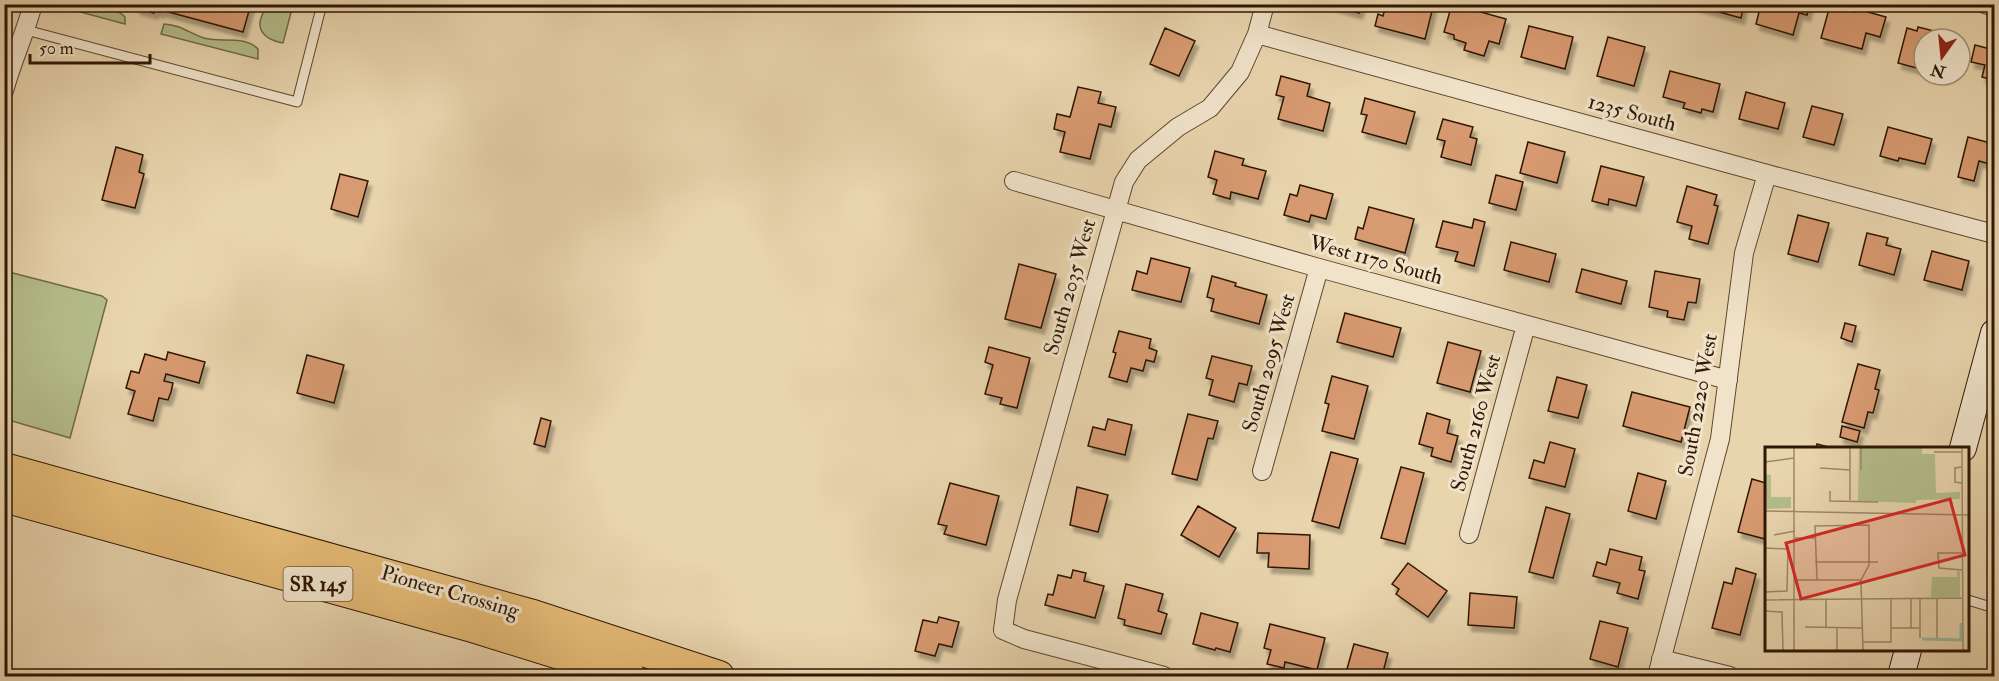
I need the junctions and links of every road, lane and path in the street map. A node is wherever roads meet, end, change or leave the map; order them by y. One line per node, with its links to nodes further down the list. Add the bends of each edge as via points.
1 (33, 4): 6 (street)
2 (322, 4): 6 (lane, via 297,102)
3 (1265, 4): 7 (street, South 2035 West)
4 (1985, 4): 5 (street)
5 (1995, 7)
6 (26, 30): 8 (street)
7 (1257, 34): 9 (street, 1235 South); 11 (street, South 2035 West, via 1240,72 1210,108 1178,127 1138,160 1124,182)
8 (4, 91)
9 (1767, 174): 12 (street, 1235 South); 16 (street, South 2220 West, via 1744,252)
10 (1014, 181): 11 (street, West 1170 South)
11 (1115, 210): 13 (street, West 1170 South); 28 (street, South 2035 West, via 1006,600 1003,630)
12 (1995, 234)
13 (1319, 268): 14 (street, West 1170 South); 19 (street, South 2095 West)
14 (1526, 325): 16 (street, West 1170 South); 21 (street, South 2160 West)
15 (1995, 333): 17 (main road)
16 (1728, 380): 25 (street, South 2220 West, via 1720,439)
17 (1963, 447)
18 (4, 468): 27 (highway, Pioneer Crossing / SR 145, via 524,613)
19 (1262, 471)
20 (4, 497): 26 (highway, Pioneer Crossing / SR 145, via 480,629)
21 (1469, 534)
22 (1969, 600): 23 (lane)
23 (1995, 608)
24 (1908, 651): 31 (main road)
25 (1661, 659): 29 (street, South 2220 West); 30 (street)
26 (630, 676)
27 (719, 676)
28 (1164, 676)
29 (1657, 676)
30 (1730, 676)
31 (1901, 676)

